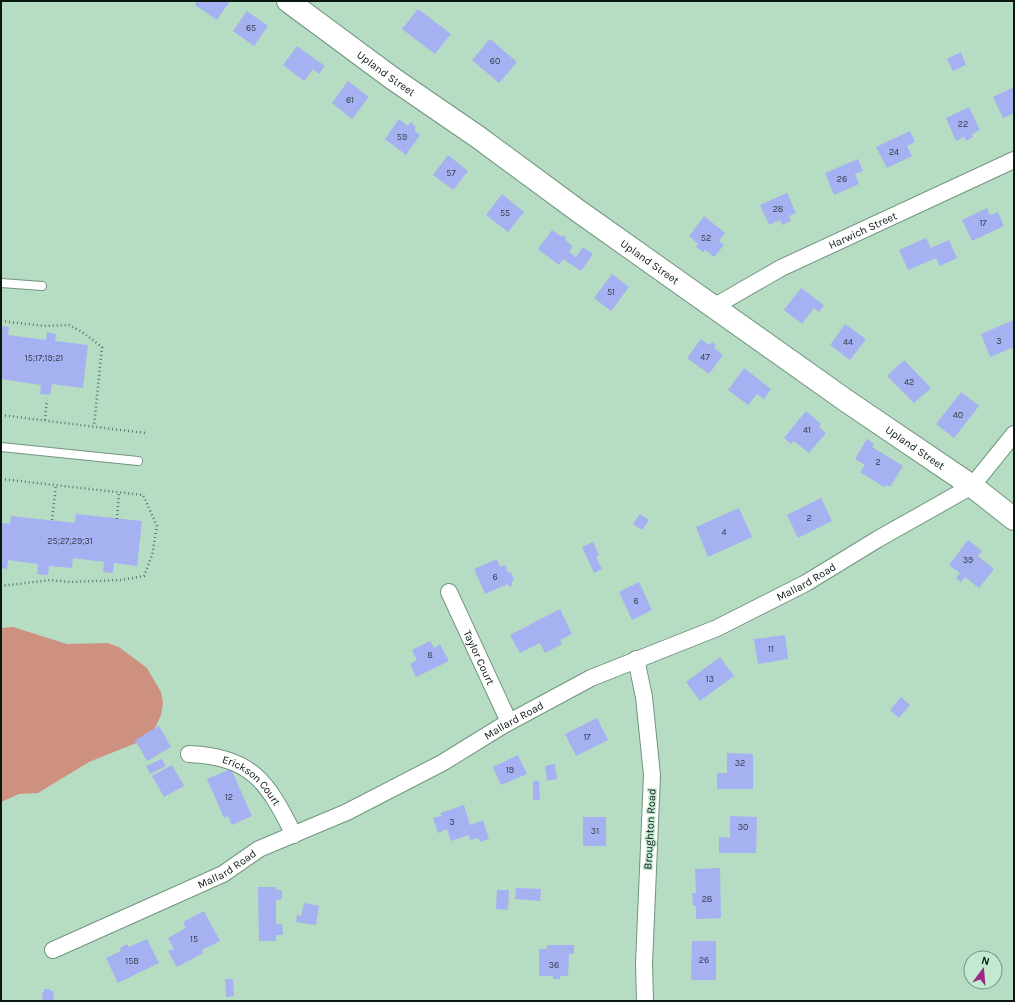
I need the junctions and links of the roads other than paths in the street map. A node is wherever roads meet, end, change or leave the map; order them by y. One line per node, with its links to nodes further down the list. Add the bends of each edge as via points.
1 (288, 1): 5 (street, Upland Street, via 392,78)
2 (1014, 160): 5 (street, Harwich Street, via 781,268)
3 (1, 283): 4 (lane)
4 (42, 286)
5 (715, 306): 9 (street, Upland Street, via 848,402)
6 (1014, 434): 9 (street)
7 (1, 447): 8 (lane)
8 (138, 461)
9 (972, 486): 10 (street, Upland Street); 12 (street, Mallard Road, via 806,583 717,628)
10 (1014, 519)
11 (449, 592): 13 (street, Taylor Court)
12 (636, 659): 13 (street, Mallard Road, via 591,678); 17 (street, Broughton Road, via 644,698 652,775 644,964)
13 (509, 722): 15 (street, Mallard Road, via 442,763 347,812)
14 (189, 754): 15 (street, Erickson Court, via 215,756 256,775 274,797)
15 (294, 835): 16 (street, Mallard Road, via 259,849 223,874)
16 (53, 950)
17 (645, 1001)

